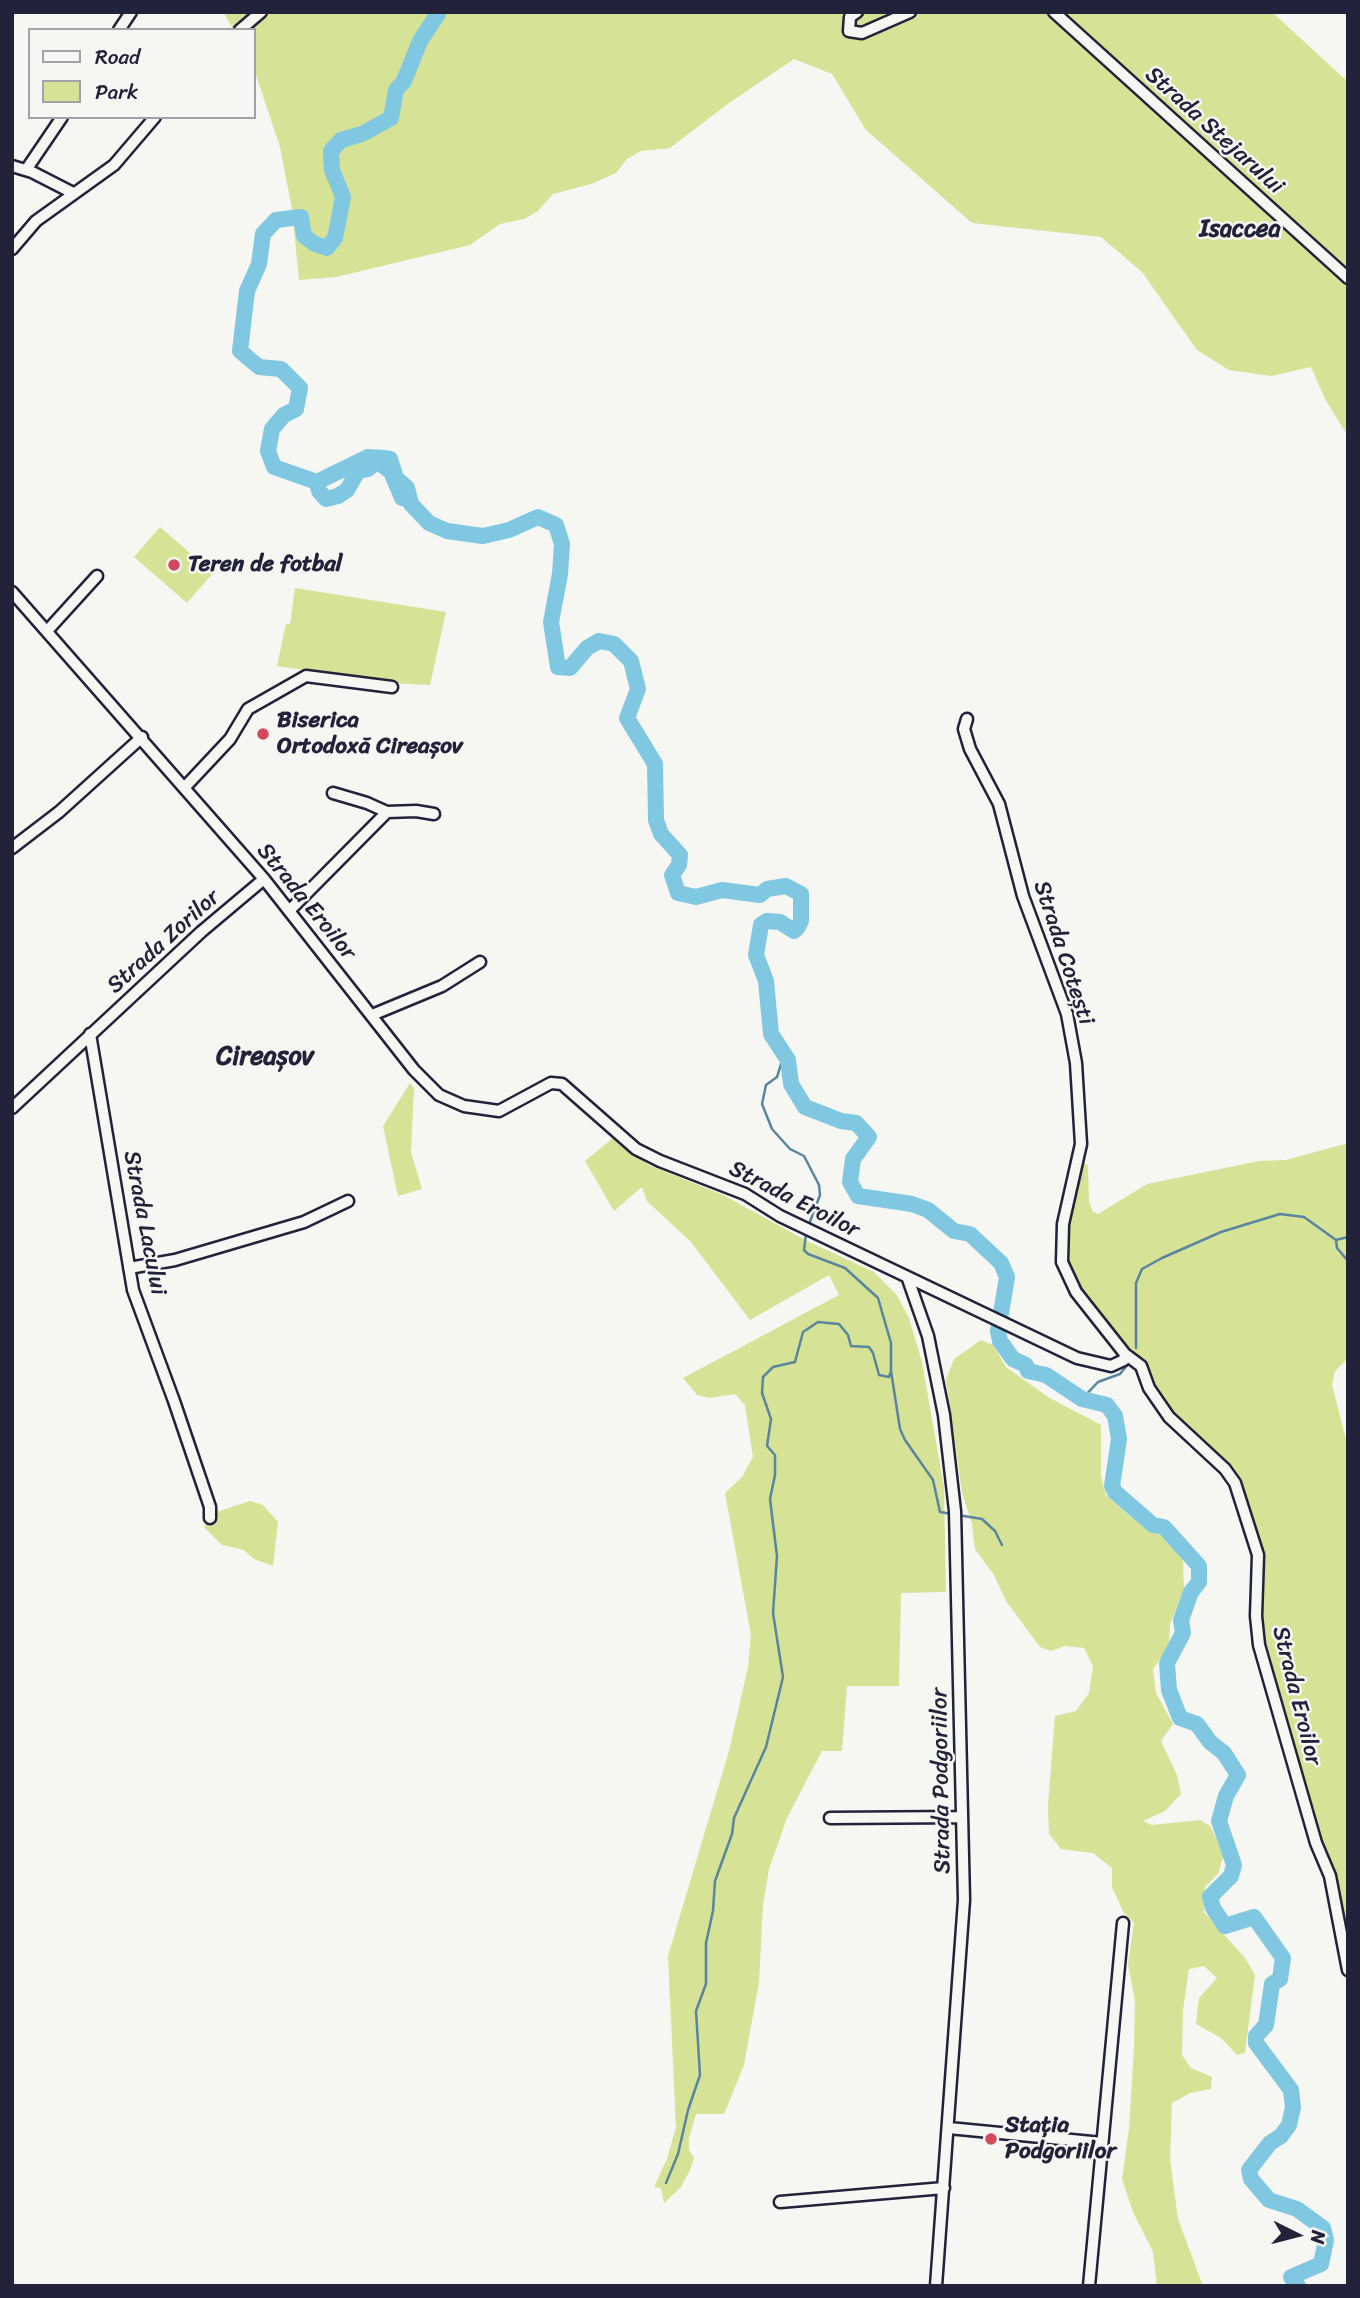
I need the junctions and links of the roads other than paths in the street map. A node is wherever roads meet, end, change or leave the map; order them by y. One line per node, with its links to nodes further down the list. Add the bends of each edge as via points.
1 (131, 12): 6 (street)
2 (261, 12): 7 (street)
3 (857, 12): 4 (street, via 850,18 849,31 862,33)
4 (910, 12)
5 (1054, 12): 14 (street, Strada Stejarului)
6 (120, 28)
7 (242, 28)
8 (61, 119): 11 (street)
9 (153, 119): 12 (street, via 114,164)
10 (12, 166): 11 (street)
11 (26, 170): 12 (street)
12 (73, 193): 13 (street, via 36,221)
13 (12, 249)
14 (1348, 278)
15 (97, 576): 17 (street)
16 (12, 592): 17 (street, Strada Eroilor)
17 (47, 631): 20 (street, Strada Eroilor)
18 (392, 687): 21 (street, via 306,676 248,709 230,739)
19 (967, 719): 35 (street, Strada Cotești, via 966,736 999,804 1023,896 1067,1014 1081,1144 1063,1224 1062,1262 1076,1292)
20 (142, 737): 21 (street, Strada Eroilor); 25 (street)
21 (186, 786): 26 (street, Strada Eroilor)
22 (332, 793): 23 (street)
23 (387, 812): 24 (street); 27 (street)
24 (433, 814)
25 (12, 848)
26 (264, 879): 27 (street, Strada Eroilor); 30 (street, Strada Zorilor)
27 (289, 911): 29 (street, Strada Eroilor)
28 (480, 962): 29 (street, via 442,986)
29 (372, 1015): 34 (street, Strada Eroilor, via 439,1095 499,1111 551,1083 562,1084 636,1149 745,1194)
30 (90, 1034): 31 (street); 33 (street, Strada Lacului)
31 (12, 1108)
32 (348, 1201): 33 (street, via 304,1222 175,1260)
33 (129, 1268): 36 (street, Strada Lacului)
34 (908, 1279): 35 (street, Strada Eroilor, via 1077,1358 1111,1366 1124,1360); 37 (street, Strada Podgoriilor, via 928,1336 950,1449)
35 (1125, 1354): 40 (street, Strada Eroilor, via 1141,1366 1149,1388 1169,1417 1225,1469 1247,1515 1258,1555 1259,1646 1329,1876)
36 (210, 1518)
37 (962, 1817): 38 (street); 41 (street, Strada Podgoriilor, via 964,1900)
38 (830, 1818)
39 (1123, 1923): 42 (street)
40 (1348, 1970)
41 (949, 2128): 42 (street); 43 (street, Strada Podgoriilor)
42 (1102, 2143): 46 (street)
43 (944, 2188): 44 (street); 45 (street, Strada Podgoriilor)
44 (780, 2202)
45 (936, 2286)
46 (1089, 2286)

